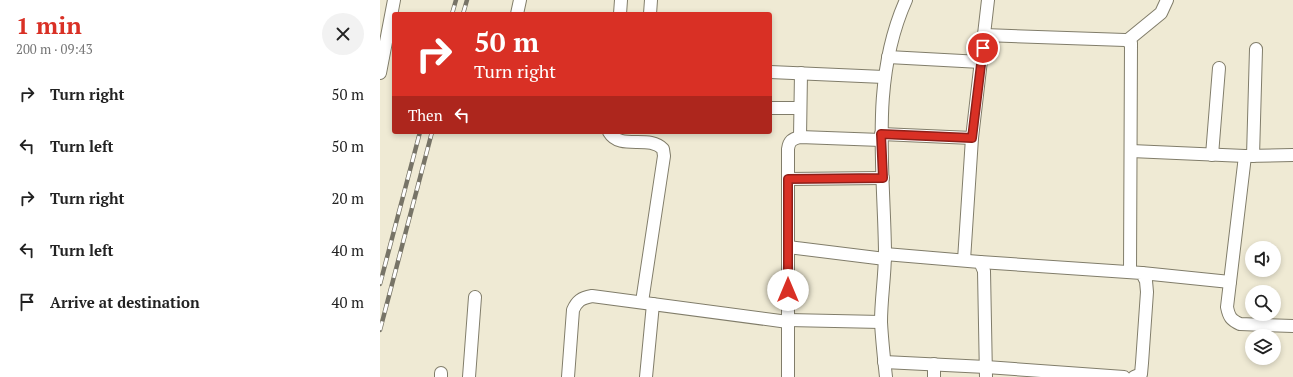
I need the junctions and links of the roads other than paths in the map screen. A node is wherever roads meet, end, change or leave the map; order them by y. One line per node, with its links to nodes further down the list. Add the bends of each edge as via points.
1 (394, 0): 18 (street)
2 (520, 0): 8 (street)
3 (621, 0): 9 (street)
4 (651, 0): 10 (street)
5 (906, 0): 14 (street, via 893,33)
6 (988, 0): 11 (street)
7 (1167, 0): 12 (street, via 1161,13)
8 (517, 12)
9 (620, 12)
10 (650, 12)
11 (984, 35): 12 (street); 15 (street)
12 (1128, 40): 27 (street, via 1131,46)
13 (1256, 49): 30 (street)
14 (888, 56): 15 (street); 20 (street)
15 (981, 62): 26 (street)
16 (1219, 68): 28 (street)
17 (772, 72): 19 (street)
18 (380, 73)
19 (801, 73): 20 (street); 22 (street)
20 (884, 77): 25 (street)
21 (772, 108): 22 (street)
22 (800, 108): 24 (street)
23 (610, 134): 40 (street, via 618,141 652,143 663,149)
24 (800, 137): 25 (street); 32 (street, via 789,142)
25 (881, 137): 26 (street); 31 (street)
26 (972, 138): 35 (street)
27 (1131, 152): 28 (street); 37 (street)
28 (1212, 155): 30 (street)
29 (1293, 155): 30 (street)
30 (1249, 156): 38 (street)
31 (883, 178): 32 (street); 34 (street)
32 (788, 179): 33 (street)
33 (788, 247): 34 (street); 41 (street)
34 (885, 256): 35 (street); 42 (street)
35 (964, 260): 36 (street)
36 (980, 262): 37 (street); 46 (street, via 984,271)
37 (1136, 273): 38 (street); 54 (street, via 1146,281 1147,292 1142,363 1140,374)
38 (1230, 282): 43 (street, via 1227,307 1232,321 1240,324)
39 (475, 297): 47 (street)
40 (648, 303): 41 (street); 48 (street, via 592,296 583,297 576,302 573,310); 49 (street)
41 (788, 321): 42 (street); 50 (street)
42 (881, 322): 44 (street)
43 (1293, 326)
44 (884, 362): 45 (street); 51 (street)
45 (934, 364): 46 (street); 52 (street)
46 (986, 372): 53 (street)
47 (469, 377)
48 (568, 377)
49 (646, 377)
50 (788, 377)
51 (886, 377)
52 (934, 377)
53 (1124, 377)
54 (1134, 377)

